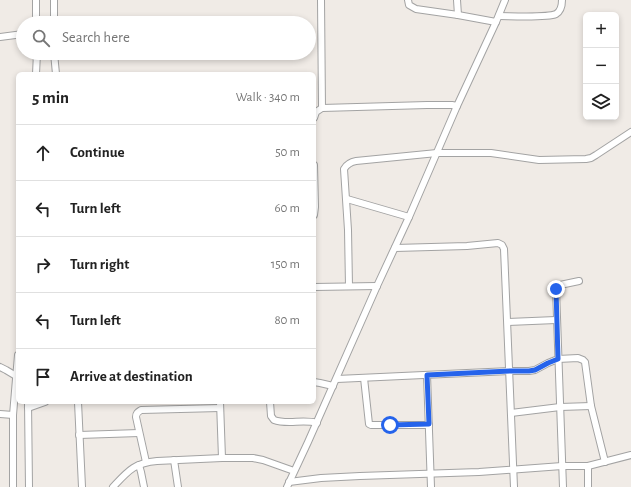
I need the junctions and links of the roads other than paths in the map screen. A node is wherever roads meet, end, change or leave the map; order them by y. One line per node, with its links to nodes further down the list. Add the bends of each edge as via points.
1 (36, 0): 9 (street)
2 (54, 0): 10 (street)
3 (321, 0): 20 (street)
4 (408, 0): 8 (street, via 413,8)
5 (457, 0): 8 (street)
6 (505, 0): 11 (street)
7 (562, 0): 11 (street, via 560,9 554,14)
8 (458, 15): 12 (street)
9 (36, 16)
10 (54, 16)
11 (499, 16): 12 (street)
12 (496, 22): 19 (street)
13 (16, 35): 14 (street)
14 (0, 37)
15 (37, 60): 17 (street)
16 (55, 60): 18 (street)
17 (36, 72)
18 (56, 72)
19 (457, 106): 20 (street); 23 (street)
20 (322, 108): 21 (street)
21 (316, 112)
22 (631, 132): 23 (street, via 586,159 539,160 491,153)
23 (437, 153): 24 (street, via 350,162 344,169); 25 (street)
24 (346, 199): 25 (street); 28 (street)
25 (409, 217): 26 (street)
26 (395, 248): 29 (street); 32 (street, via 500,244 504,249)
27 (579, 280): 31 (street, via 556,288)
28 (349, 286): 29 (street); 30 (street)
29 (377, 286): 39 (street)
30 (316, 287)
31 (556, 320): 32 (street); 33 (street)
32 (508, 322): 35 (street)
33 (558, 359): 35 (street, via 535,370); 46 (street, via 578,358 585,362); 47 (street)
34 (0, 367): 37 (street)
35 (510, 371): 36 (street); 48 (street)
36 (427, 375): 38 (street); 52 (street)
37 (16, 376): 50 (street)
38 (364, 378): 39 (street); 52 (street, via 370,425)
39 (337, 379): 41 (street)
40 (316, 382): 41 (street)
41 (333, 386): 51 (street)
42 (78, 404): 54 (street)
43 (270, 404): 51 (street, via 274,420)
44 (28, 405): 68 (street)
45 (220, 405): 53 (street, via 141,410 136,414); 56 (street)
46 (591, 406): 47 (street); 59 (street)
47 (560, 407): 48 (street); 61 (street)
48 (511, 413): 63 (street)
49 (0, 414): 50 (street)
50 (13, 414): 67 (street)
51 (317, 423): 64 (street)
52 (429, 424): 65 (street)
53 (139, 433): 54 (street); 58 (street)
54 (80, 435): 69 (street)
55 (631, 455): 59 (street)
56 (222, 458): 57 (street); 64 (street, via 258,459)
57 (174, 460): 58 (street); 72 (street)
58 (146, 462): 60 (street)
59 (605, 462): 62 (street)
60 (139, 465): 70 (street, via 129,470); 71 (street)
61 (562, 466): 62 (street); 63 (street); 75 (street)
62 (588, 466): 76 (street)
63 (514, 470): 65 (street); 74 (street)
64 (294, 471): 66 (street)
65 (430, 473): 66 (street, via 321,478 298,480); 73 (street)
66 (288, 485)
67 (13, 487)
68 (30, 487)
69 (82, 487)
70 (113, 487)
71 (144, 487)
72 (178, 487)
73 (431, 487)
74 (514, 487)
75 (563, 487)
76 (588, 487)

